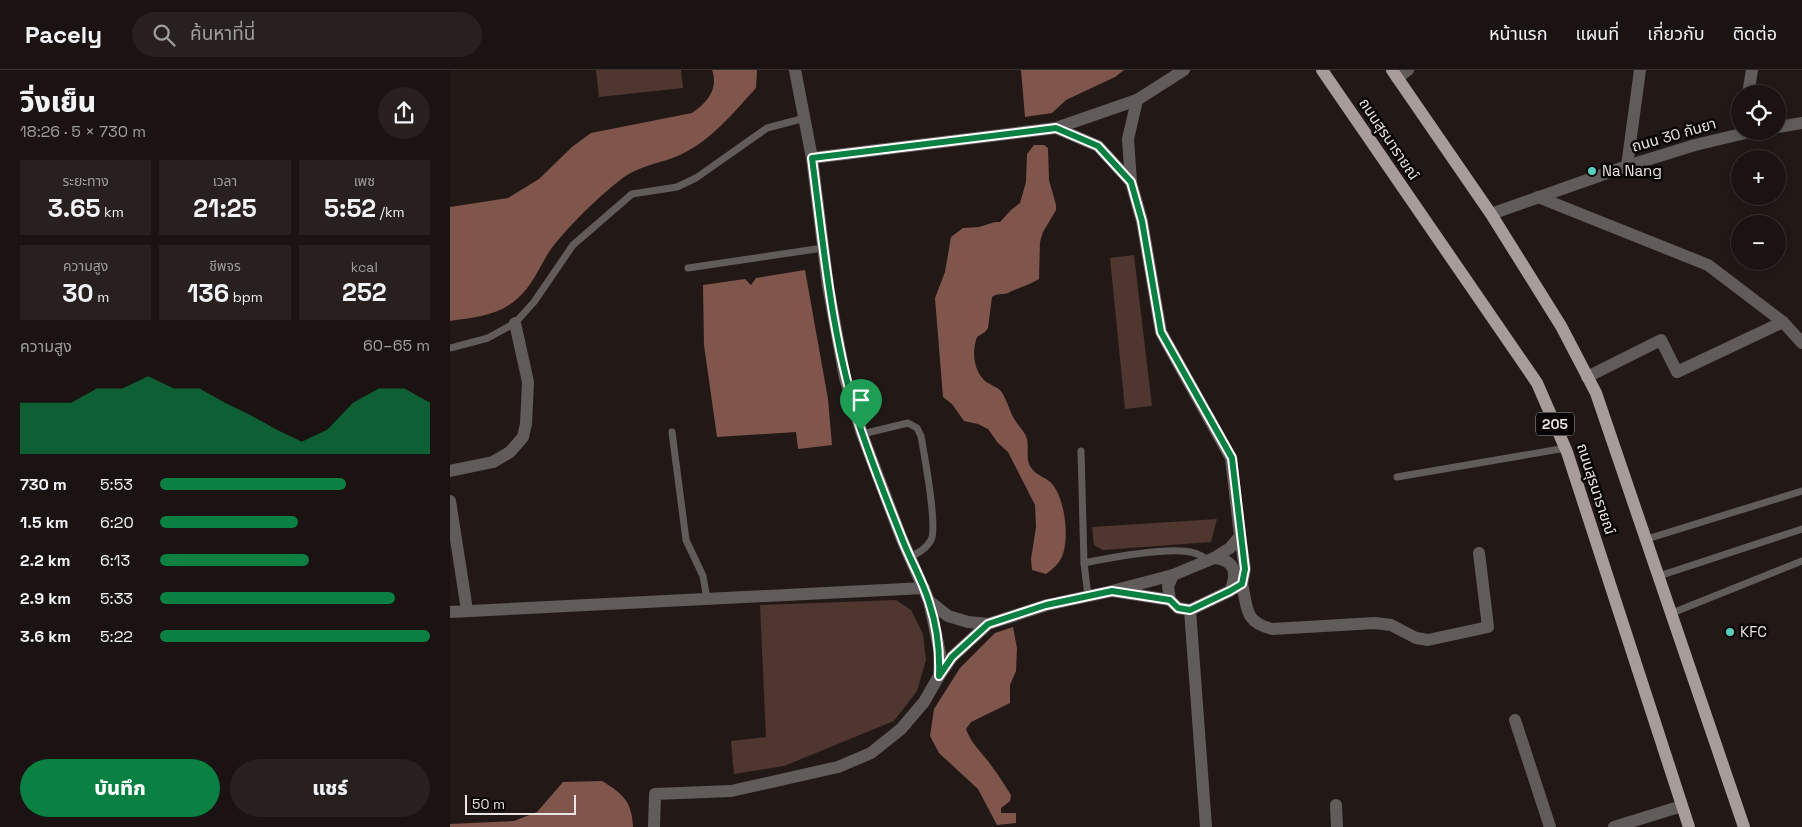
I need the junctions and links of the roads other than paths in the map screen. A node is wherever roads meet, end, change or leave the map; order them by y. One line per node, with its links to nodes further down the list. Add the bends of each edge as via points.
1 (795, 70): 10 (street)
2 (1184, 70): 9 (street)
3 (1322, 70): 29 (main road, ถนนสุรนารายณ์ / 205, via 1537,384)
4 (1408, 70): 7 (street)
5 (1640, 70): 16 (street)
6 (1752, 70): 8 (street)
7 (1395, 74): 19 (main road, ถนนสุรนารายณ์)
8 (1750, 85)
9 (1137, 100): 13 (street); 17 (street, via 1128,139)
10 (805, 118): 15 (street); 23 (lane, via 767,128 683,184 632,194 572,245 534,302)
11 (1802, 123): 12 (street)
12 (1786, 126)
13 (1056, 128): 15 (street); 17 (street, via 1098,146)
14 (1731, 136): 16 (street, ถนน 30 กันยา)
15 (812, 158): 20 (street)
16 (1627, 166): 18 (street, ถนน 30 กันยา)
17 (1131, 182): 36 (street, via 1142,221 1161,332 1232,458)
18 (1538, 197): 19 (street, ถนน 30 กันยา); 22 (street, via 1708,265)
19 (1491, 214): 26 (main road, ถนนสุรนารายณ์, via 1561,326)
20 (824, 248): 21 (lane); 28 (street, via 845,378)
21 (688, 268)
22 (1783, 322): 24 (street); 26 (street, via 1677,372 1661,340)
23 (515, 323): 25 (lane, via 488,338); 31 (street, via 528,382 523,437 510,452 493,462)
24 (1802, 343)
25 (450, 348)
26 (1587, 377): 37 (main road, ถนนสุรนารายณ์, via 1596,393)
27 (672, 432): 50 (lane, via 686,540 703,576)
28 (862, 434): 39 (street); 39 (lane, via 908,423 917,428 921,436 932,536 922,550)
29 (1566, 448): 32 (lane); 61 (main road, ถนนสุรนารายณ์ / 205)
30 (1081, 451): 42 (lane)
31 (450, 471)
32 (1397, 477)
33 (1802, 491): 37 (lane)
34 (450, 501): 53 (street)
35 (1802, 529): 44 (lane)
36 (1240, 536): 40 (street, via 1230,548); 45 (street, via 1245,569)
37 (1647, 539): 44 (main road, ถนนสุรนารายณ์)
38 (1479, 553): 45 (street, via 1488,626 1428,640 1416,638 1391,625 1374,623 1272,629 1259,626 1249,614)
39 (910, 557): 46 (street)
40 (1211, 559): 42 (lane, via 1183,551); 43 (street); 48 (street, via 1225,559 1233,568 1235,580)
41 (1802, 561): 56 (lane)
42 (1084, 563): 49 (lane)
43 (1173, 575): 47 (street); 51 (street, via 1168,586)
44 (1659, 576): 56 (main road, ถนนสุรนารายณ์)
45 (1242, 584): 48 (street)
46 (924, 588): 50 (street); 52 (street)
47 (1112, 591): 49 (street); 51 (street)
48 (1230, 591): 54 (street)
49 (1088, 596): 57 (street, via 1046,605)
50 (708, 599): 53 (street)
51 (1170, 600): 54 (street, via 1178,608)
52 (929, 601): 57 (street, via 948,616); 58 (street, via 940,653)
53 (467, 610): 55 (street)
54 (1190, 610): 63 (street)
55 (450, 612)
56 (1672, 613): 68 (main road, ถนนสุรนารายณ์)
57 (988, 624): 58 (street, via 952,657)
58 (939, 676): 62 (street, via 924,702 901,730 871,753 838,767 732,791 655,794)
59 (1515, 720): 65 (street)
60 (1336, 804): 64 (street)
61 (1682, 806): 66 (street); 67 (main road, ถนนสุรนารายณ์ / 205)
62 (654, 827)
63 (1206, 827)
64 (1337, 827)
65 (1550, 827)
66 (1614, 827)
67 (1689, 827)
68 (1744, 827)

